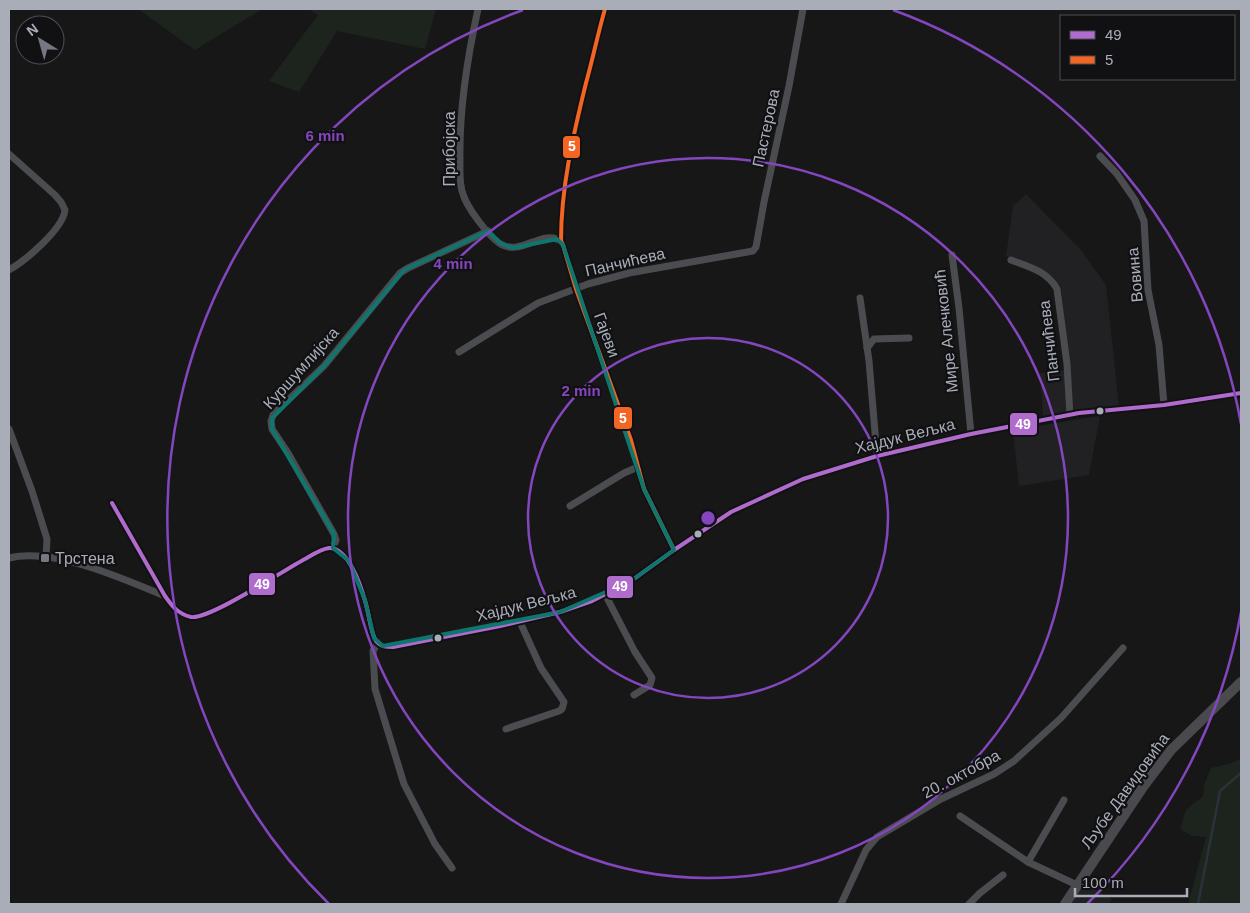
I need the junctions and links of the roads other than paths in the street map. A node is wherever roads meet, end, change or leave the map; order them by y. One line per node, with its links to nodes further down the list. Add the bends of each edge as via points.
1 (478, 9): 6 (street, Прибојска, via 463,99 460,170 465,200)
2 (605, 9): 7 (street, Гајеви, via 566,171)
3 (803, 9): 8 (street, Пастерова)
4 (9, 154): 11 (street, via 55,195 65,210 62,219 43,242)
5 (1100, 156): 18 (street, Вовина, via 1135,200 1144,221 1148,290 1160,345)
6 (488, 231): 7 (street, Прибојска, via 500,243 513,248 548,238); 26 (street, Куршумлијска, via 400,273 324,366 272,418 272,430 334,534)
7 (561, 242): 12 (street, Гајеви)
8 (753, 251): 12 (street, Панчићева, via 629,273)
9 (952, 255): 21 (street, Мире Алечковић)
10 (1011, 260): 19 (street, Панчићева, via 1044,273 1057,289)
11 (9, 270)
12 (576, 289): 16 (street, Панчићева, via 538,304); 23 (street, Гајеви)
13 (860, 298): 15 (street)
14 (909, 338): 15 (street, via 874,339)
15 (867, 348): 22 (street)
16 (459, 352)
17 (1241, 393): 18 (street, Хајдук Вељка)
18 (1164, 405): 19 (street, Хајдук Вељка)
19 (1070, 415): 21 (street, Хајдук Вељка)
20 (9, 429): 28 (street, via 47,539)
21 (971, 434): 22 (street, Хајдук Вељка)
22 (877, 456): 27 (street, Хајдук Вељка, via 803,479 731,512)
23 (638, 468): 25 (street); 27 (street, Гајеви, via 644,489)
24 (112, 503): 31 (street)
25 (570, 506)
26 (333, 548): 31 (street, via 324,549 200,616 192,617 174,610); 33 (street, via 349,560)
27 (674, 550): 30 (street, Хајдук Вељка, via 631,581)
28 (46, 557): 29 (street); 31 (street, via 104,572)
29 (9, 558)
30 (605, 594): 32 (street, Хајдук Вељка, via 560,612); 36 (street, via 652,678 650,685)
31 (165, 596)
32 (520, 622): 33 (street, Хајдук Вељка, via 393,647); 37 (street, via 541,668 564,702 559,711)
33 (378, 642): 41 (street, via 373,651 375,689 401,775 435,844)
34 (1123, 648): 44 (street, 20. октобра, via 1061,718 1014,761 941,799 877,838 866,850)
35 (1241, 682): 43 (main road, Љубе Давидовића, via 1171,750)
36 (634, 696)
37 (506, 729)
38 (1064, 800): 40 (street)
39 (960, 816): 40 (street)
40 (1028, 862): 43 (street)
41 (452, 868)
42 (1003, 875): 45 (street)
43 (1077, 885): 46 (main road, Љубе Давидовића)
44 (842, 904)
45 (969, 904)
46 (1065, 904)

